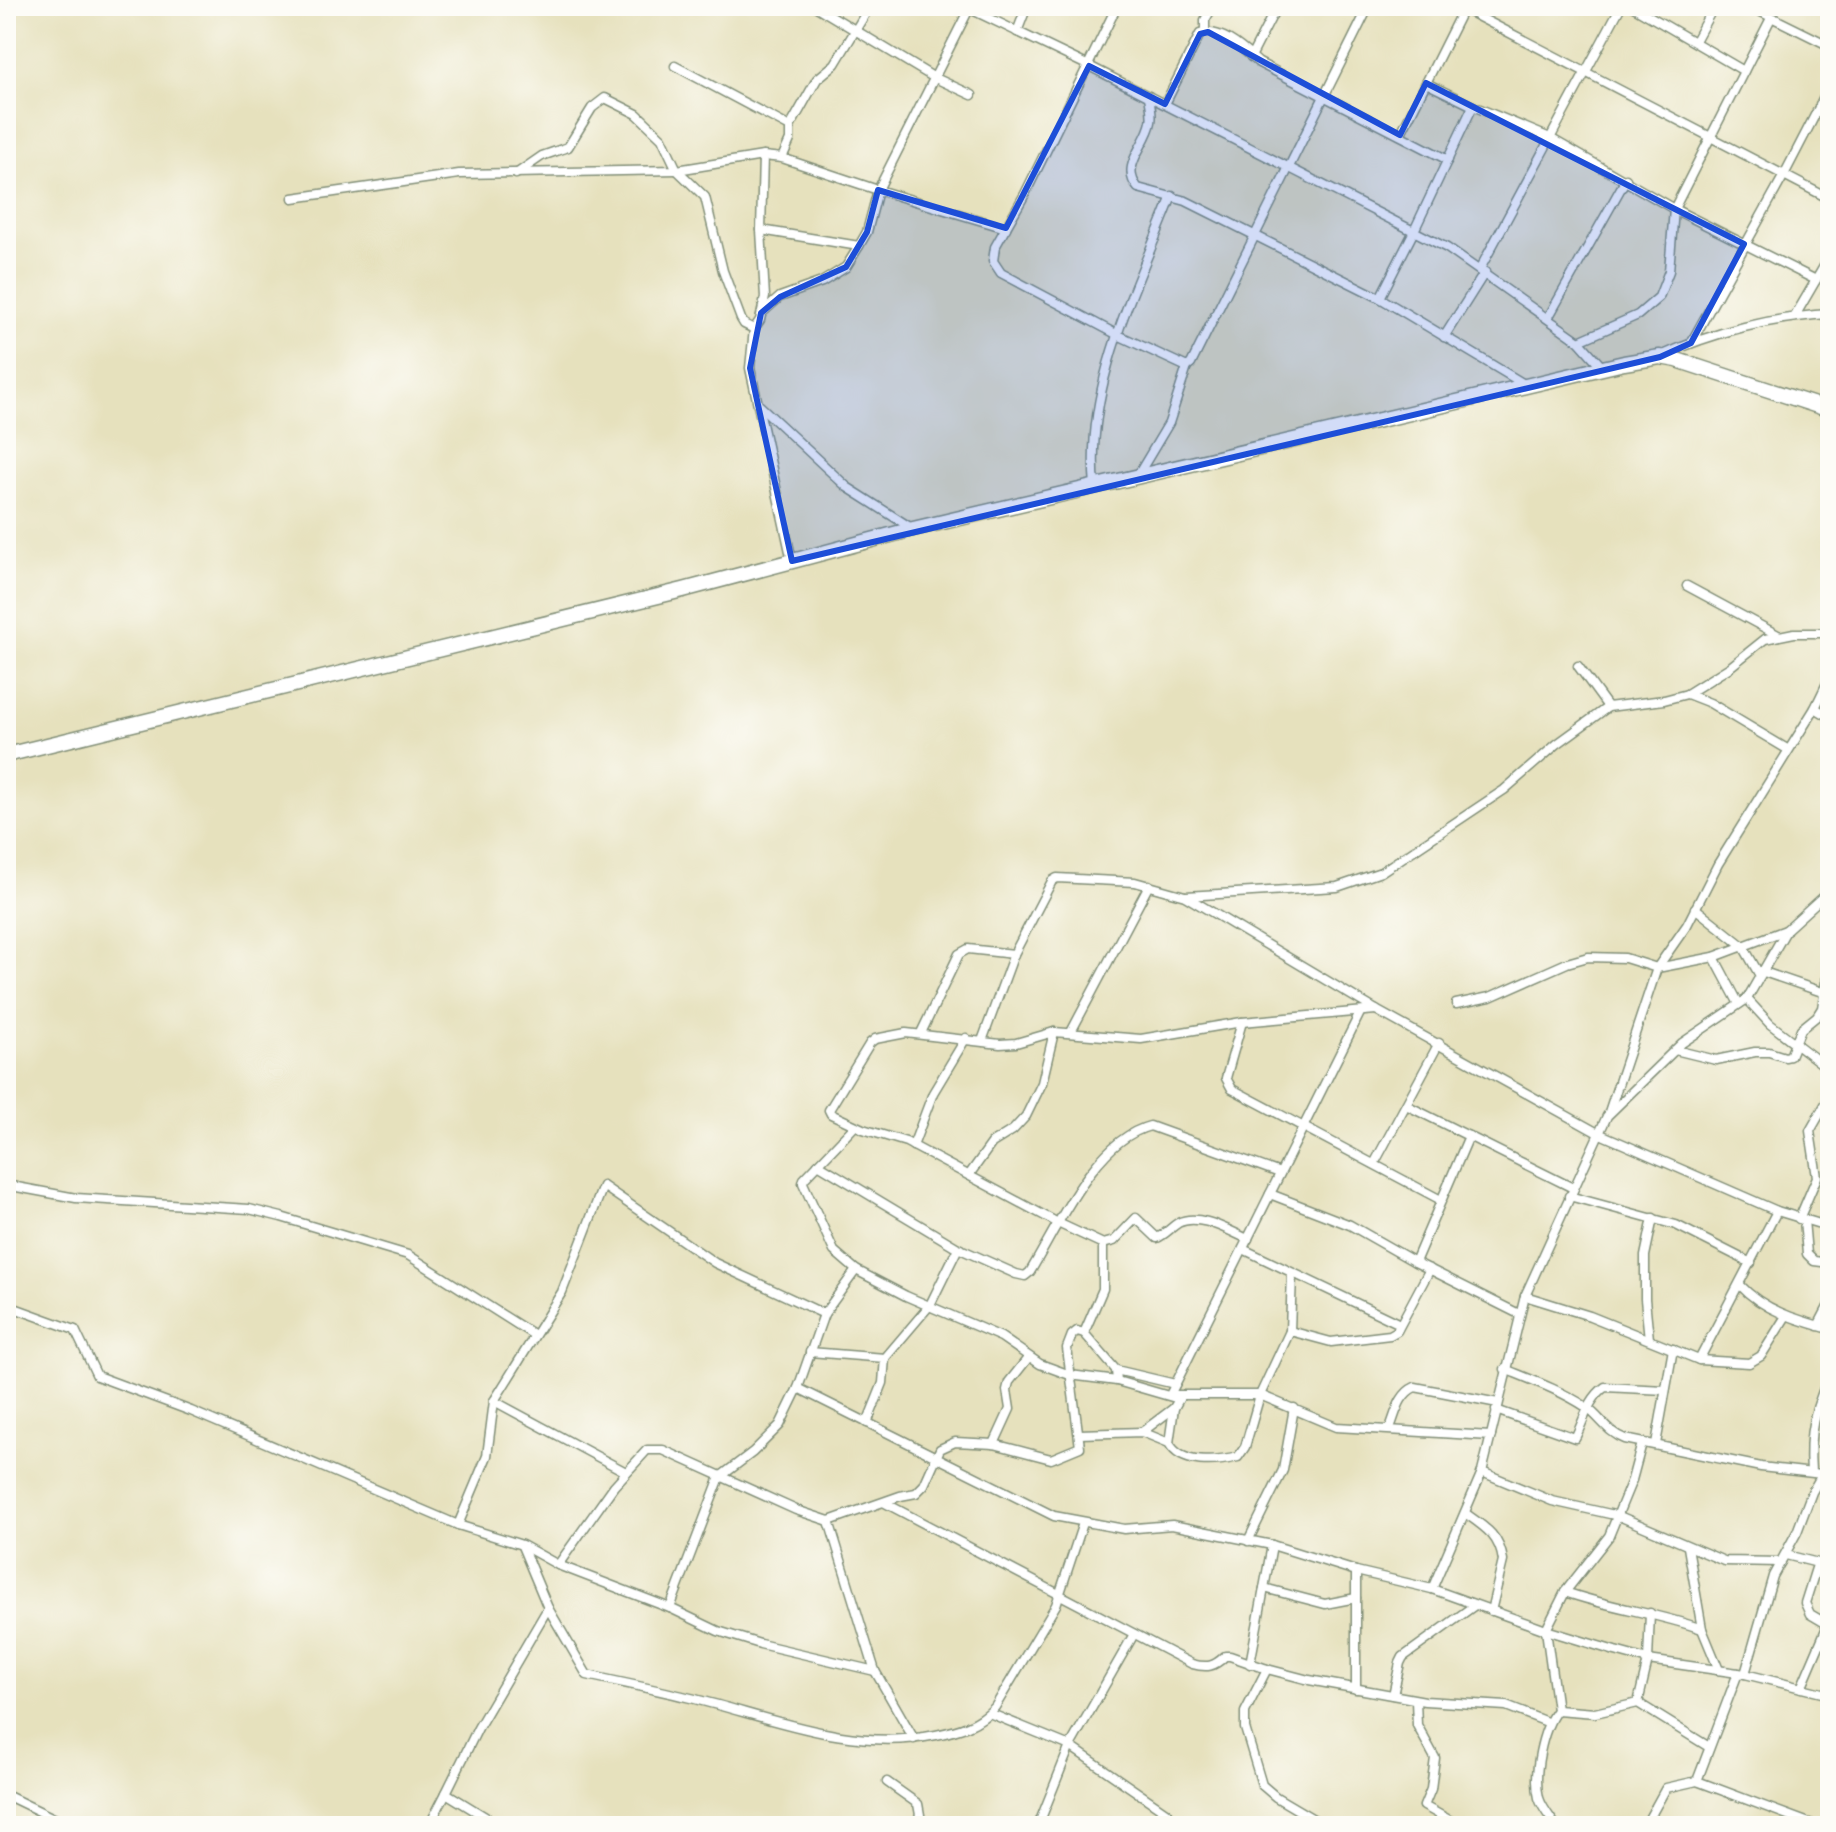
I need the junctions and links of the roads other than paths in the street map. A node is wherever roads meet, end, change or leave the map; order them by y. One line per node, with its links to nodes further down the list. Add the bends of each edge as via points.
1 (815, 6): 16 (street)
2 (870, 6): 16 (street)
3 (1027, 6): 17 (street)
4 (1117, 6): 22 (street)
5 (1213, 6): 15 (street)
6 (1277, 6): 20 (street)
7 (1369, 6): 30 (street)
8 (1621, 6): 24 (street)
9 (1632, 6): 18 (street)
10 (1714, 6): 18 (street)
11 (1749, 6): 14 (street)
12 (1462, 7): 24 (street); 26 (street)
13 (966, 8): 17 (street); 25 (street)
14 (1771, 18): 19 (street); 23 (street)
15 (1205, 31): 20 (street); 31 (street)
16 (854, 32): 25 (street); 33 (street, via 835,64 817,79)
17 (1017, 32): 22 (street)
18 (1695, 41): 23 (street)
19 (1830, 46)
20 (1251, 57): 30 (street)
21 (675, 66): 33 (street)
22 (1089, 66): 29 (street); 50 (street)
23 (1744, 71): 35 (street)
24 (1585, 72): 35 (street); 36 (street)
25 (933, 77): 28 (street); 45 (street)
26 (1426, 83): 32 (street); 34 (street)
27 (1830, 86): 43 (street)
28 (972, 95)
29 (1149, 96): 31 (street); 46 (street, via 1151,124 1133,159 1131,178 1145,192)
30 (1324, 97): 34 (street); 40 (street)
31 (1165, 104): 40 (street)
32 (1473, 106): 36 (street); 39 (street)
33 (790, 127): 38 (street)
34 (1400, 135): 39 (street)
35 (1712, 137): 43 (street); 49 (street)
36 (1550, 138): 44 (street); 57 (street)
37 (763, 156): 38 (street); 41 (street); 51 (street)
38 (782, 158): 45 (street)
39 (1448, 160): 52 (street)
40 (1289, 167): 52 (street); 53 (street)
41 (677, 170): 42 (street); 42 (street, via 662,138 637,114 605,98 592,108 568,147); 64 (street, via 705,197 723,271 741,319)
42 (516, 174): 47 (street, via 459,174)
43 (1784, 175): 48 (street); 54 (street)
44 (1626, 179): 49 (street); 63 (street)
45 (878, 190): 50 (street); 55 (street)
46 (1172, 196): 53 (street); 65 (street)
47 (293, 198)
48 (1830, 199)
49 (1674, 209): 54 (street); 67 (street, via 1669,271 1659,297 1638,315)
50 (1006, 228): 65 (street, via 993,255 996,268)
51 (761, 230): 55 (street); 60 (street)
52 (1414, 231): 57 (street); 59 (street)
53 (1255, 236): 59 (street); 70 (street)
54 (1744, 244): 58 (street); 68 (street)
55 (859, 246): 60 (street, via 846,267 780,297)
56 (1830, 256): 58 (street)
57 (1483, 271): 63 (street); 66 (street)
58 (1816, 280): 62 (street)
59 (1380, 298): 66 (street)
60 (761, 313): 64 (street)
61 (1830, 314): 62 (street)
62 (1795, 316): 68 (street)
63 (1548, 318): 67 (street)
64 (754, 329): 73 (street, via 750,368)
65 (1118, 335): 70 (street); 76 (street, via 1104,373 1092,448)
66 (1444, 337): 72 (street)
67 (1579, 341): 71 (street)
68 (1691, 343): 69 (street)
69 (1660, 357): 71 (highway); 74 (highway)
70 (1187, 367): 75 (street, via 1169,423)
71 (1602, 367): 72 (highway)
72 (1525, 385): 75 (highway)
73 (759, 405): 77 (street, via 847,487); 78 (street)
74 (1830, 410)
75 (1138, 476): 76 (highway)
76 (1095, 486): 77 (highway)
77 (913, 529): 78 (highway)
78 (792, 561): 89 (highway)
79 (1687, 586): 81 (street)
80 (1830, 633): 81 (street)
81 (1779, 635): 84 (street, via 1754,645 1742,659)
82 (1578, 666): 85 (street)
83 (1830, 677): 86 (street)
84 (1687, 694): 85 (street); 88 (street)
85 (1608, 707): 92 (street, via 1504,790 1381,872 1337,887)
86 (1815, 708): 87 (street); 88 (street)
87 (1830, 717)
88 (1787, 749): 93 (street)
89 (6, 755)
90 (1149, 885): 92 (street); 96 (street, via 1057,878); 108 (street)
91 (1830, 890): 94 (street)
92 (1185, 896): 104 (street)
93 (1695, 908): 95 (street); 99 (street)
94 (1787, 929): 95 (street); 100 (street)
95 (1743, 946): 98 (street); 100 (street)
96 (1014, 954): 109 (street, via 968,949 959,954); 111 (street)
97 (1830, 956): 101 (street)
98 (1714, 957): 99 (street); 102 (street)
99 (1657, 968): 103 (street, via 1625,958 1588,957 1490,997); 118 (street)
100 (1760, 972): 101 (street); 102 (street)
101 (1827, 994): 113 (street, via 1820,1013 1801,1029)
102 (1743, 1001): 113 (street); 114 (street)
103 (1456, 1004)
104 (1376, 1010): 105 (street); 112 (street)
105 (1360, 1013): 106 (street); 120 (street)
106 (1242, 1022): 108 (street, via 1141,1039); 120 (street, via 1226,1082)
107 (1054, 1032): 108 (street); 111 (street, via 1016,1043); 127 (street, via 1042,1083 1026,1116 992,1143)
108 (1071, 1032)
109 (921, 1033): 110 (street); 119 (street, via 875,1039 866,1048 829,1110)
110 (966, 1038): 111 (street); 123 (street, via 933,1093)
111 (982, 1041)
112 (1439, 1043): 117 (street); 121 (street)
113 (1796, 1044): 114 (street, via 1788,1057 1762,1052 1716,1060); 115 (street)
114 (1675, 1050): 118 (street)
115 (1830, 1070)
116 (1830, 1096): 134 (street, via 1810,1131 1817,1177)
117 (1406, 1105): 122 (street); 125 (street)
118 (1607, 1116): 121 (street)
119 (855, 1126): 123 (street); 124 (street)
120 (1303, 1127): 125 (street); 126 (street)
121 (1598, 1133): 129 (street); 132 (street)
122 (1469, 1136): 129 (street); 131 (street)
123 (913, 1146): 127 (street)
124 (818, 1164): 139 (street); 145 (street, via 804,1179 804,1188 834,1251)
125 (1374, 1164): 131 (street)
126 (1280, 1173): 130 (street); 135 (street, via 1150,1126 1108,1151)
127 (969, 1175): 135 (street)
128 (6, 1185): 162 (street, via 76,1198 249,1209 281,1217 408,1255)
129 (1571, 1192): 133 (street); 149 (street)
130 (1270, 1194): 137 (street); 141 (street, via 1350,1225)
131 (1441, 1200): 141 (street)
132 (1777, 1211): 134 (street); 142 (street)
133 (1653, 1218): 142 (street); 163 (street, via 1645,1256)
134 (1805, 1221): 136 (street); 143 (street, via 1807,1254)
135 (1060, 1224): 138 (street); 139 (street, via 1025,1276)
136 (1830, 1227)
137 (1248, 1239): 138 (street, via 1203,1221 1178,1223 1157,1238 1136,1218 1114,1241); 140 (street)
138 (1103, 1244): 161 (street, via 1103,1289)
139 (958, 1248): 153 (street)
140 (1243, 1249): 146 (street); 174 (street)
141 (1415, 1262): 144 (street)
142 (1751, 1263): 147 (street)
143 (1830, 1263)
144 (1430, 1269): 155 (street); 157 (street)
145 (856, 1270): 153 (street); 154 (street)
146 (1292, 1274): 157 (street); 160 (street)
147 (1740, 1285): 148 (street); 150 (street)
148 (1733, 1294): 150 (street); 168 (street)
149 (1525, 1296): 155 (street); 163 (street)
150 (1750, 1296): 156 (street)
151 (1830, 1303): 158 (street)
152 (6, 1305): 203 (street, via 75,1330 97,1376)
153 (930, 1305): 166 (street); 167 (street, via 1001,1337)
154 (824, 1314): 162 (street, via 715,1263 603,1186 562,1292); 165 (street)
155 (1519, 1314): 169 (street)
156 (1786, 1316): 158 (street); 168 (street, via 1756,1361)
157 (1400, 1324): 160 (street, via 1390,1335 1331,1342)
158 (1818, 1326): 159 (street)
159 (1830, 1329)
160 (1290, 1331): 177 (street)
161 (1084, 1333): 170 (street); 172 (street, via 1072,1335 1067,1348)
162 (534, 1335): 178 (street)
163 (1649, 1339): 164 (street)
164 (1673, 1349): 168 (street); 176 (street)
165 (810, 1352): 166 (street); 175 (street)
166 (885, 1358): 183 (street, via 883,1383)
167 (1028, 1358): 172 (street); 190 (street, via 1009,1382 1010,1409)
168 (1699, 1360)
169 (1505, 1369): 180 (street); 182 (street)
170 (1116, 1370): 173 (street); 174 (street)
171 (1830, 1373): 196 (street, via 1811,1423)
172 (1070, 1375): 173 (street); 186 (street)
173 (1117, 1381): 179 (street)
174 (1175, 1384): 179 (street)
175 (798, 1388): 183 (street); 197 (street, via 774,1433)
176 (1665, 1390): 182 (street, via 1605,1387); 191 (street)
177 (1260, 1395): 179 (street); 181 (street); 188 (street, via 1238,1457 1204,1461 1178,1455)
178 (494, 1401): 194 (street); 203 (street, via 487,1456)
179 (1174, 1401): 185 (street); 188 (street)
180 (1497, 1406): 182 (street, via 1571,1439); 184 (street, via 1415,1387 1402,1398); 187 (street)
181 (1294, 1408): 184 (street, via 1336,1427); 204 (street, via 1283,1470)
182 (1588, 1408): 189 (street, via 1615,1436)
183 (867, 1423): 192 (street)
184 (1390, 1428): 187 (street)
185 (1142, 1432): 186 (street); 188 (street)
186 (1079, 1434): 190 (street, via 1080,1447 1051,1459)
187 (1491, 1436): 195 (street)
188 (1169, 1443)
189 (1642, 1443): 191 (street); 200 (street)
190 (994, 1444): 192 (street, via 955,1442)
191 (1656, 1444): 196 (street)
192 (937, 1456): 198 (street, via 921,1489); 202 (street, via 1026,1504)
193 (1827, 1468): 196 (street); 208 (street)
194 (626, 1472): 197 (street, via 647,1450 656,1449); 209 (street)
195 (1482, 1472): 199 (street); 200 (street, via 1552,1501)
196 (1811, 1472)
197 (720, 1477): 201 (street); 220 (street)
198 (885, 1503): 201 (street); 216 (street)
199 (1465, 1513): 214 (street); 221 (street, via 1493,1533 1502,1553)
200 (1619, 1516): 207 (street); 215 (street)
201 (829, 1521): 231 (street)
202 (1083, 1523): 204 (street, via 1124,1529 1172,1525); 216 (street)
203 (458, 1525): 205 (street)
204 (1248, 1541): 206 (street)
205 (522, 1545): 209 (street); 219 (street)
206 (1272, 1545): 211 (street); 213 (street)
207 (1688, 1547): 208 (street, via 1724,1561); 224 (street)
208 (1783, 1558): 210 (street); 232 (street)
209 (558, 1565): 220 (street)
210 (1824, 1565): 212 (street); 223 (street, via 1805,1603 1810,1614)
211 (1356, 1571): 214 (street); 217 (street)
212 (1830, 1576)
213 (1264, 1588): 217 (street, via 1325,1604); 228 (street)
214 (1432, 1589): 218 (street)
215 (1565, 1592): 222 (street); 225 (street)
216 (1061, 1595): 226 (street); 240 (street)
217 (1356, 1598): 234 (street)
218 (1475, 1605): 221 (street); 235 (street, via 1403,1657)
219 (548, 1608): 242 (street, via 587,1675 831,1735); 247 (street)
220 (670, 1608): 231 (street, via 760,1644)
221 (1491, 1611): 225 (street)
222 (1650, 1613): 224 (street); 227 (street)
223 (1828, 1622): 233 (street)
224 (1702, 1629): 230 (street)
225 (1546, 1630): 227 (street); 239 (street)
226 (1134, 1634): 228 (street, via 1206,1668 1225,1656); 243 (street)
227 (1648, 1660): 230 (street); 238 (street)
228 (1250, 1664): 229 (street)
229 (1267, 1669): 234 (street); 255 (street, via 1245,1712 1262,1785)
230 (1719, 1670): 232 (street)
231 (875, 1671): 242 (street)
232 (1742, 1673): 233 (street); 244 (street)
233 (1801, 1688): 236 (street)
234 (1356, 1689): 235 (street)
235 (1393, 1695): 237 (street)
236 (1830, 1696)
237 (1416, 1700): 241 (street, via 1506,1706); 256 (street, via 1417,1725 1435,1758 1424,1806)
238 (1638, 1703): 239 (street, via 1595,1713); 244 (street)
239 (1557, 1710): 241 (street)
240 (989, 1713): 242 (street, via 963,1729); 243 (street)
241 (1547, 1722): 257 (street, via 1538,1795)
242 (914, 1739)
243 (1070, 1746): 253 (street); 254 (street)
244 (1709, 1747): 245 (street)
245 (1697, 1781): 258 (street, via 1666,1788); 259 (street)
246 (887, 1782): 252 (street, via 918,1804)
247 (446, 1793): 250 (street); 251 (street)
248 (6, 1795): 249 (street)
249 (70, 1826)
250 (429, 1826)
251 (500, 1826)
252 (915, 1826)
253 (1038, 1826)
254 (1180, 1826)
255 (1325, 1826)
256 (1460, 1826)
257 (1556, 1826)
258 (1645, 1826)
259 (1817, 1826)

